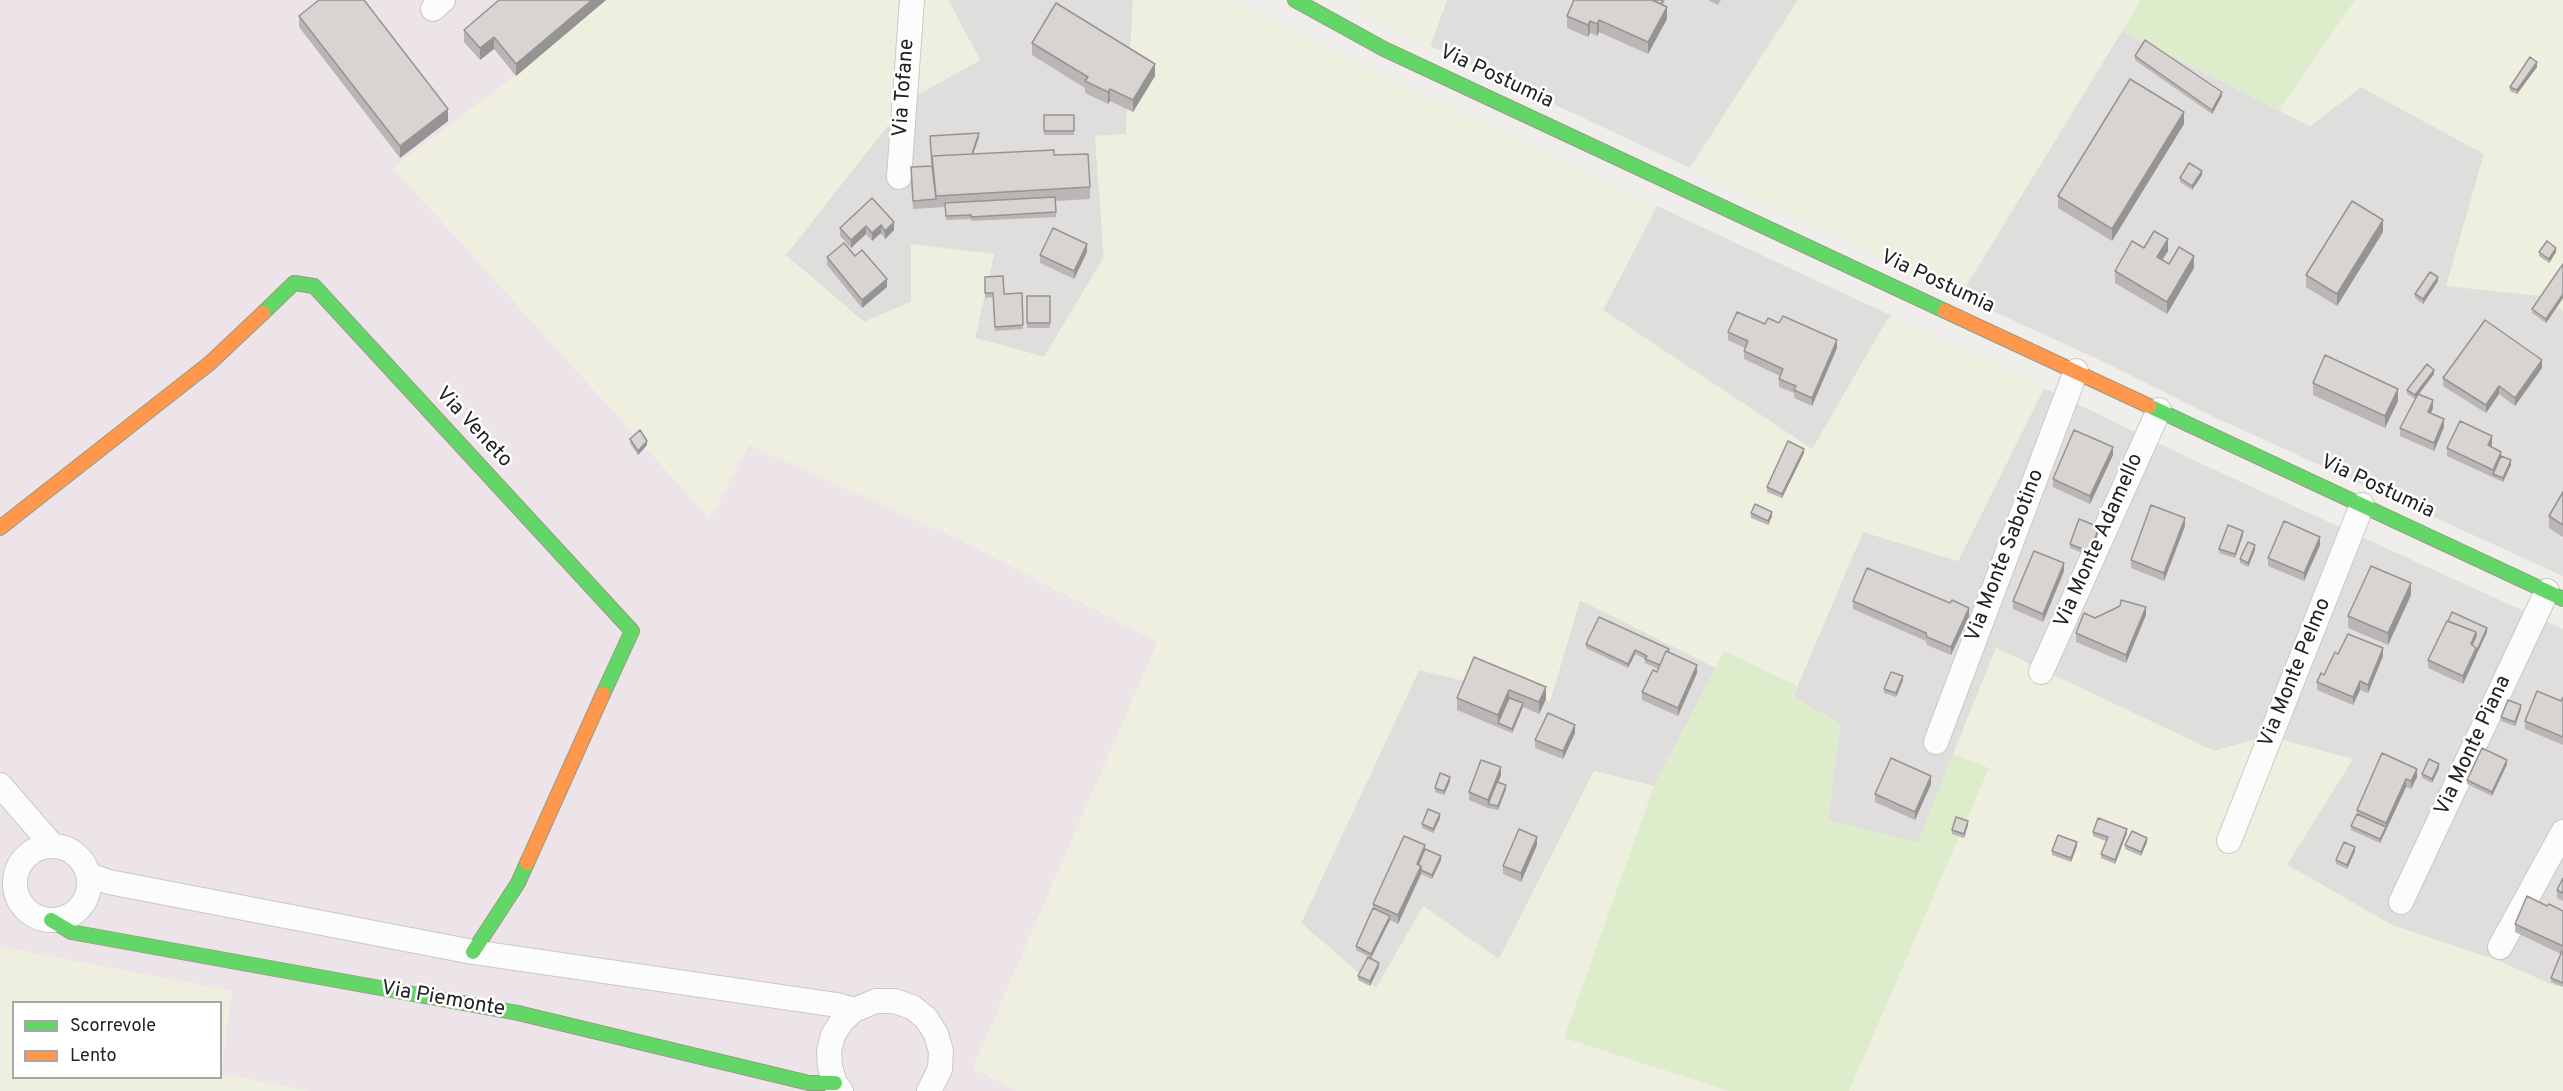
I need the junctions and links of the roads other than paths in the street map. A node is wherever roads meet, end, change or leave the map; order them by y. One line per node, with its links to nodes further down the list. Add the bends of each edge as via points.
1 (912, 0): 3 (street, Via Tofane)
2 (1295, 0): 4 (street, Via Postumia, via 1384,49)
3 (899, 177)
4 (2076, 371): 5 (street, Via Postumia); 10 (street, Via Monte Sabotino)
5 (2159, 410): 6 (street, Via Postumia); 9 (street, Via Monte Adamello)
6 (2362, 505): 8 (street, Via Postumia); 13 (street, Via Monte Pelmo)
7 (0, 528): 20 (street, Via Veneto, via 210,363 294,283 314,286 632,631 518,884)
8 (2555, 595): 17 (street, Via Monte Piana)
9 (2041, 672)
10 (1936, 742)
11 (0, 785): 14 (street)
12 (2563, 832): 19 (street)
13 (2229, 841)
14 (53, 846): 15 (street, via 76,854); 16 (street, Via Piemonte, via 30,852)
15 (89, 875): 18 (street, via 90,886 81,907 62,919); 20 (street)
16 (8, 879): 18 (street, Via Piemonte, via 29,912)
17 (2402, 902)
18 (51, 920): 22 (street, Via Piemonte, via 71,932 518,1013)
19 (2500, 947)
20 (473, 952): 21 (street)
21 (854, 1010): 22 (street, Via Piemonte, via 842,1021 831,1043 830,1067); 23 (street, via 876,1001 894,1001 912,1007 926,1018 941,1051)
22 (838, 1087)
23 (935, 1089)

